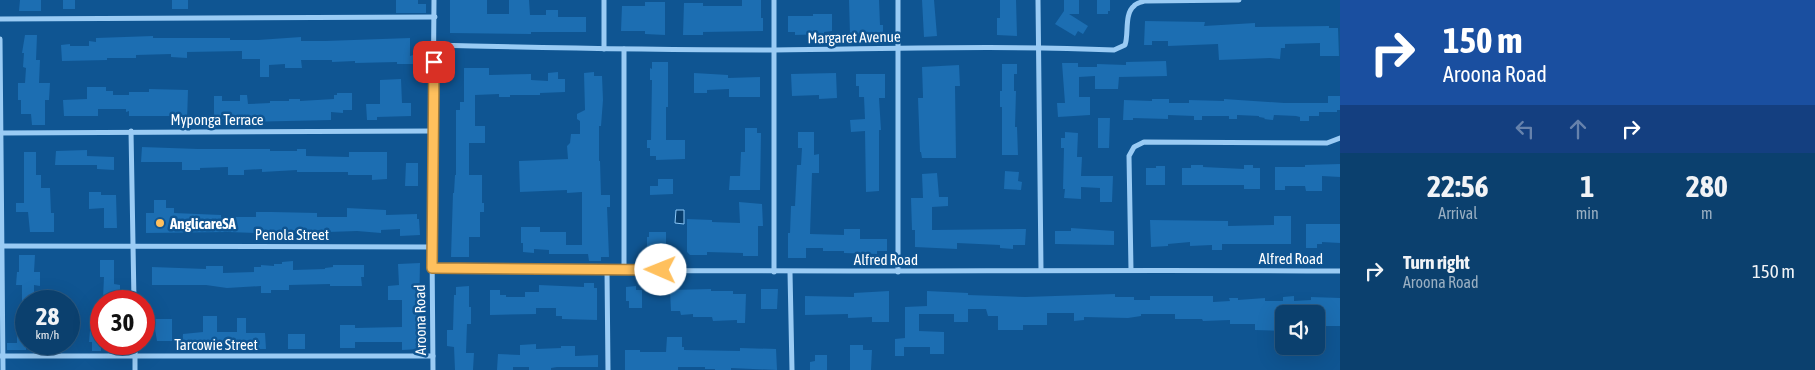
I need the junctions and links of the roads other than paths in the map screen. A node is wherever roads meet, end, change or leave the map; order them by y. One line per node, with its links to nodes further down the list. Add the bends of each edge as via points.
1 (434, 0): 7 (street, Aroona Road)
2 (604, 0): 12 (street)
3 (774, 0): 15 (street)
4 (898, 0): 14 (street)
5 (1038, 0): 11 (street)
6 (1240, 0): 11 (street, Margaret Avenue, via 1145,0 1134,5 1129,15 1125,45 1114,50)
7 (435, 17): 8 (street); 10 (street, Aroona Road)
8 (0, 19)
9 (0, 39): 16 (street)
10 (434, 45): 12 (street, Margaret Avenue); 18 (street, Aroona Road)
11 (1039, 47): 14 (street, Margaret Avenue); 27 (street)
12 (604, 49): 13 (street, Margaret Avenue)
13 (624, 49): 15 (street, Margaret Avenue); 26 (street)
14 (898, 49): 15 (street, Margaret Avenue); 32 (street)
15 (774, 50): 30 (street)
16 (0, 98): 19 (street)
17 (131, 131): 18 (street, Myponga Terrace); 19 (street, Myponga Terrace); 22 (street)
18 (433, 131): 23 (street, Aroona Road)
19 (1, 133): 21 (street)
20 (1340, 138): 28 (street, via 1327,143 1144,142 1134,147 1130,156)
21 (2, 246): 22 (street, Penola Street); 34 (street)
22 (133, 246): 23 (street, Penola Street); 33 (street)
23 (432, 247): 24 (street, Aroona Road)
24 (432, 268): 25 (street, Alfred Road); 36 (street, Aroona Road)
25 (607, 270): 26 (street, Alfred Road); 40 (street)
26 (624, 270): 30 (street, Alfred Road)
27 (1041, 270): 28 (street, Alfred Road); 32 (street, Alfred Road)
28 (1132, 270): 29 (street, Alfred Road)
29 (1340, 271)
30 (774, 272): 31 (street, Alfred Road)
31 (790, 272): 32 (street, Alfred Road); 41 (street)
32 (898, 272)
33 (134, 290)
34 (1, 356): 35 (street, Tarcowie Street); 37 (street)
35 (136, 356): 36 (street, Tarcowie Street); 38 (street)
36 (433, 356): 39 (street, Aroona Road)
37 (2, 370)
38 (136, 370)
39 (433, 370)
40 (608, 370)
41 (792, 370)

